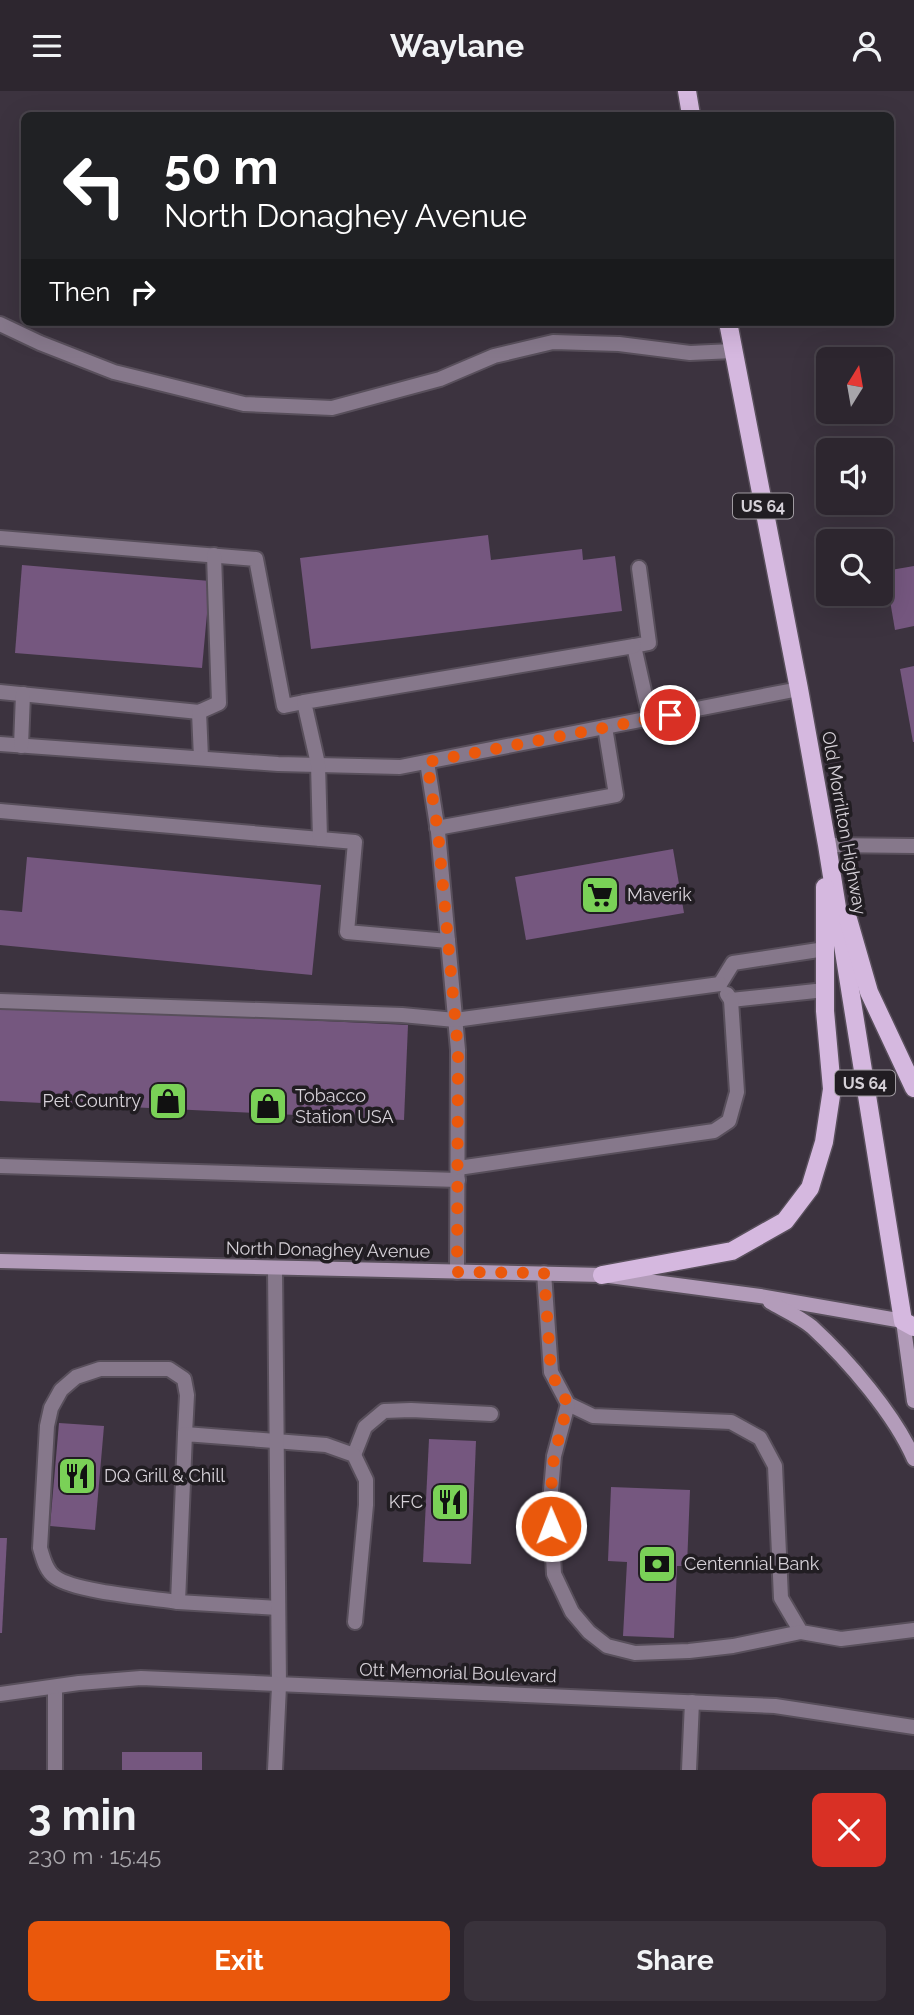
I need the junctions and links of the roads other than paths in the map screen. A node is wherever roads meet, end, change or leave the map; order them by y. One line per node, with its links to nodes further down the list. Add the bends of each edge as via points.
1 (687, 91): 2 (main road)
2 (690, 112)
3 (0, 324): 5 (street, via 114,372 244,404 332,408 553,342 690,353)
4 (728, 326): 5 (main road, Old Morrilton Highway / US 64)
5 (733, 351): 10 (main road, Old Morrilton Highway / US 64)
6 (0, 538): 7 (street)
7 (214, 555): 13 (street, via 256,559 284,706); 14 (street, via 219,703)
8 (639, 568): 9 (street, via 649,643)
9 (634, 646): 13 (street); 15 (street)
10 (799, 689): 15 (street); 25 (main road, Old Morrilton Highway / US 64)
11 (0, 692): 12 (street)
12 (23, 694): 14 (street); 18 (street)
13 (304, 702): 21 (street)
14 (199, 712): 19 (street)
15 (650, 718): 16 (street)
16 (605, 727): 20 (street); 23 (street, via 616,795)
17 (0, 744): 18 (street)
18 (21, 746): 19 (street)
19 (201, 758): 21 (street)
20 (427, 762): 21 (street, via 400,767); 23 (street)
21 (318, 764): 24 (street)
22 (0, 811): 24 (street)
23 (437, 828): 27 (street)
24 (320, 839): 27 (street, via 355,842 348,932)
25 (827, 845): 26 (street); 28 (main road); 34 (main road, via 869,992); 43 (main road, Old Morrilton Highway / US 64)
26 (914, 846)
27 (448, 941): 33 (street)
28 (825, 949): 29 (street, via 733,963); 30 (main road)
29 (720, 984): 31 (street); 33 (street)
30 (825, 990): 31 (street); 41 (main road, via 832,1089 824,1142 810,1188 785,1221 732,1251)
31 (731, 1000): 36 (street, via 737,1092 729,1121 714,1131)
32 (0, 1001): 33 (street)
33 (455, 1020): 36 (street)
34 (914, 1088)
35 (0, 1166): 36 (street)
36 (458, 1174): 39 (street)
37 (0, 1261): 38 (street, North Donaghey Avenue)
38 (275, 1268): 39 (street, North Donaghey Avenue); 48 (street)
39 (457, 1272): 40 (street, North Donaghey Avenue)
40 (544, 1273): 41 (street, North Donaghey Avenue); 45 (street, via 551,1373)
41 (602, 1275): 42 (street, North Donaghey Avenue)
42 (760, 1296): 43 (street, North Donaghey Avenue); 50 (street, via 810,1326 857,1374 906,1440)
43 (909, 1324): 44 (street)
44 (914, 1401)
45 (568, 1404): 55 (street, via 593,1416 731,1422 760,1438 775,1466 781,1598); 55 (street, via 554,1456 550,1502 554,1574 572,1612 589,1632 607,1646 635,1653 722,1647)
46 (491, 1414): 49 (street, via 384,1411 365,1427)
47 (185, 1434): 48 (street); 51 (street); 51 (street, via 184,1379 169,1370 100,1369 76,1377 61,1390 47,1426 40,1548 55,1577 88,1589)
48 (276, 1440): 49 (street, via 326,1445); 52 (street)
49 (354, 1455): 53 (street, via 366,1480)
50 (914, 1459)
51 (178, 1602): 52 (street)
52 (278, 1608): 56 (street)
53 (355, 1622)
54 (914, 1630): 55 (street, via 841,1639)
55 (801, 1632)
56 (279, 1686): 57 (street, Ott Memorial Boulevard, via 141,1678); 59 (street, Ott Memorial Boulevard); 62 (street)
57 (55, 1687): 58 (street, Ott Memorial Boulevard); 61 (street)
58 (0, 1694)
59 (692, 1702): 60 (street, Ott Memorial Boulevard, via 775,1706); 63 (street)
60 (914, 1727)
61 (55, 1770)
62 (275, 1770)
63 (689, 1770)

